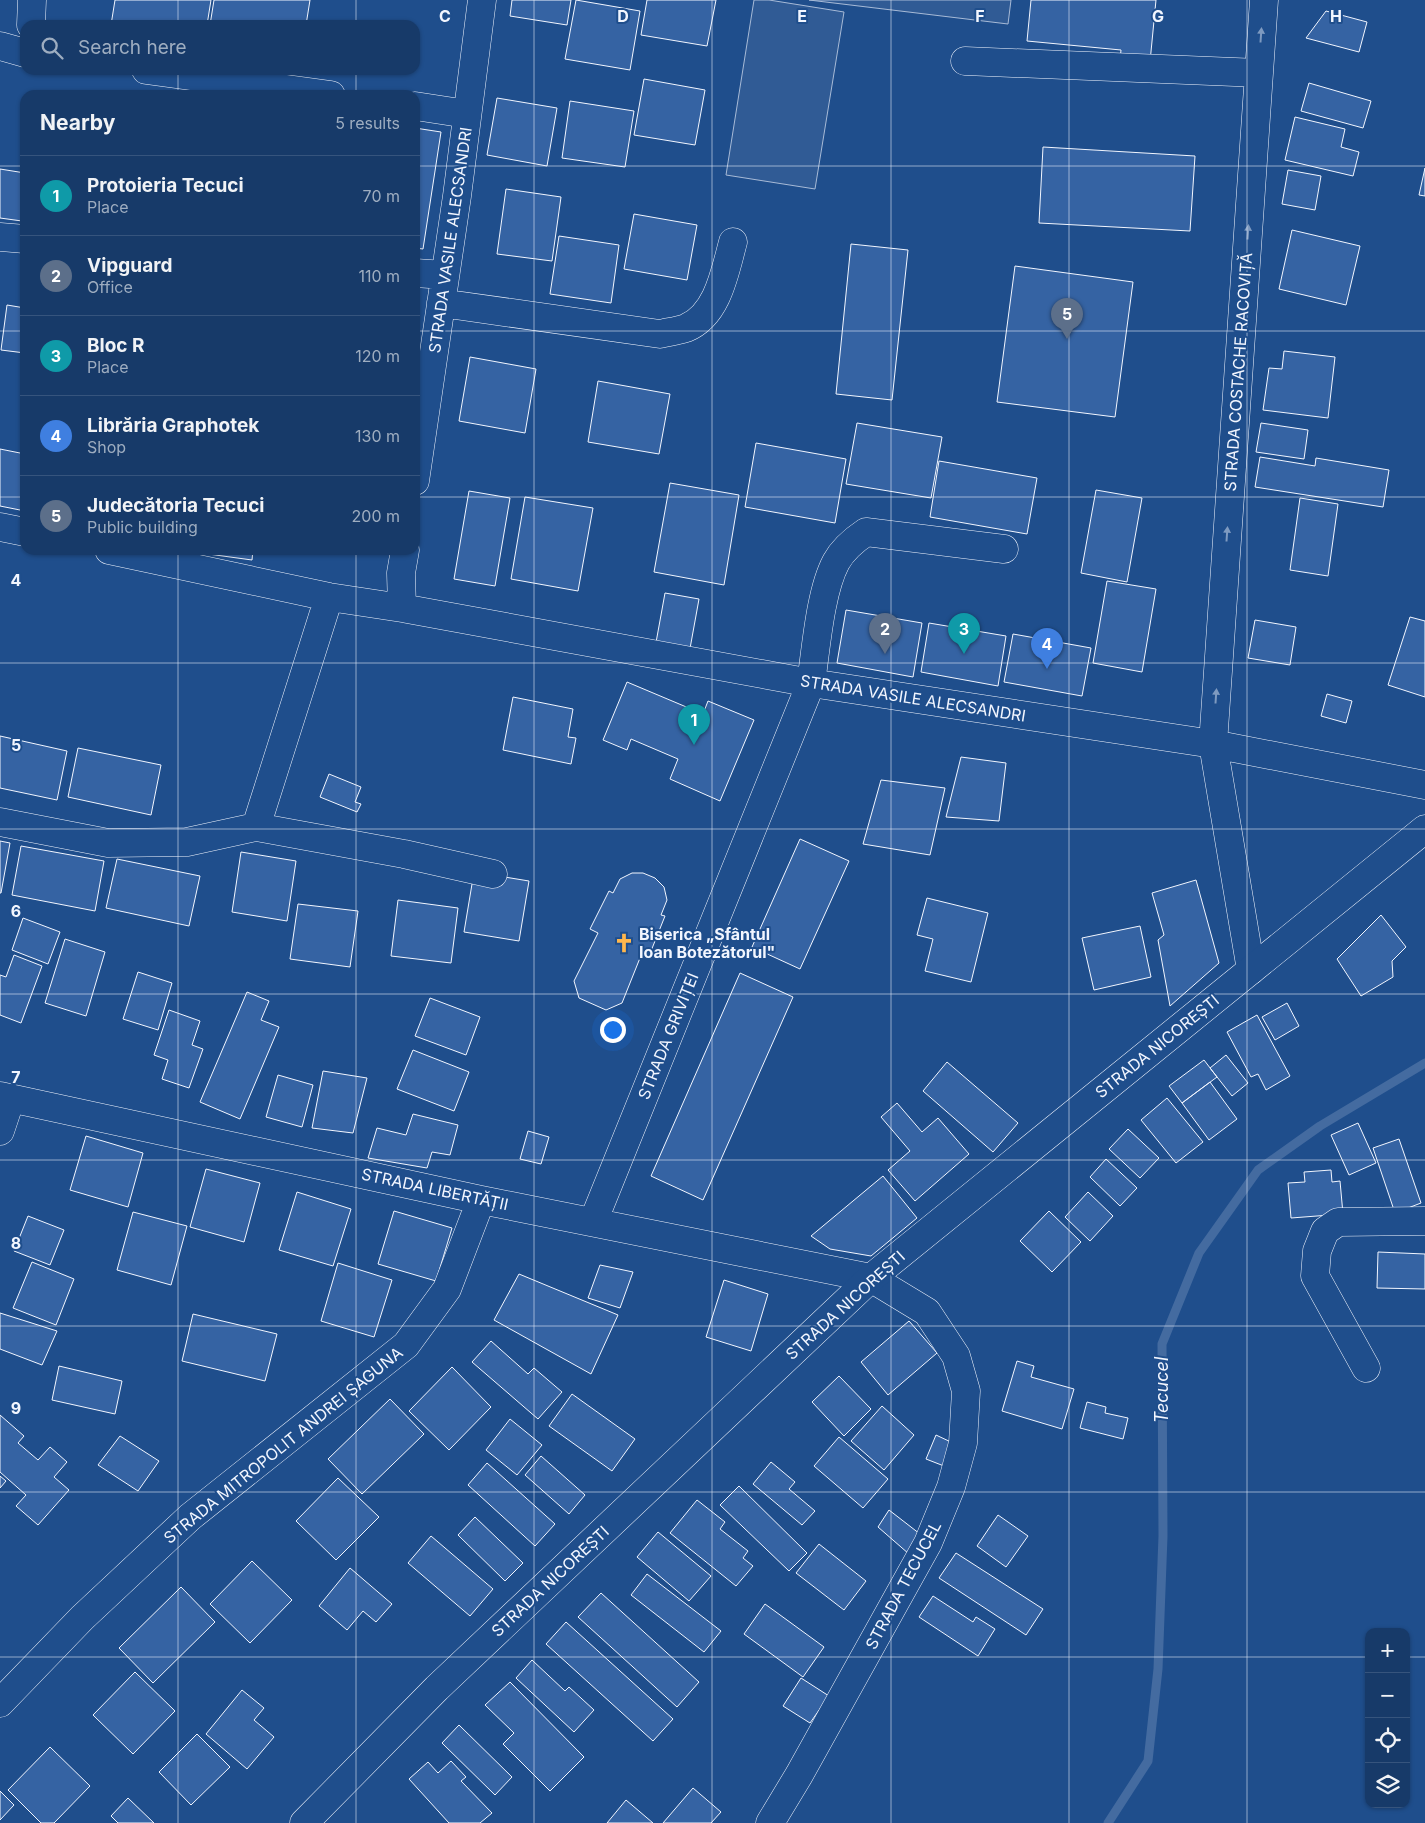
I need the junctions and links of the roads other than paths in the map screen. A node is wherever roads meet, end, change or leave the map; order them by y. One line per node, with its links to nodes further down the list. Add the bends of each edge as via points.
1 (32, 0): 4 (street)
2 (482, 0): 12 (street, STRADA VASILE ALECSANDRI)
3 (1264, 0): 8 (street, STRADA COSTACHE RACOVIȚĂ, one-way to 3)
4 (31, 20)
5 (0, 46): 6 (street)
6 (20, 52)
7 (964, 61): 8 (street)
8 (1258, 73): 28 (street, STRADA COSTACHE RACOVIȚĂ, one-way to 8)
9 (183, 75): 10 (street)
10 (294, 90)
11 (420, 107): 12 (street)
12 (467, 114): 17 (street, STRADA VASILE ALECSANDRI)
13 (0, 237): 14 (street)
14 (20, 239)
15 (733, 242): 18 (street, via 720,291 700,320 686,328 660,334)
16 (420, 273): 17 (street)
17 (445, 275): 18 (street, STRADA VASILE ALECSANDRI)
18 (441, 303): 19 (street, STRADA VASILE ALECSANDRI)
19 (420, 447)
20 (0, 527): 21 (street)
21 (20, 531)
22 (1004, 549): 27 (street, STRADA GRIVIȚEI, via 866,532 851,542 836,562 826,588)
23 (132, 555): 25 (street, STRADA VASILE ALECSANDRI)
24 (404, 555): 26 (street)
25 (329, 597): 26 (street, STRADA VASILE ALECSANDRI); 31 (street)
26 (402, 608): 27 (street, STRADA VASILE ALECSANDRI)
27 (811, 683): 28 (street, STRADA VASILE ALECSANDRI); 39 (street, STRADA GRIVIȚEI)
28 (1213, 744): 29 (street, STRADA VASILE ALECSANDRI); 34 (street, STRADA COSTACHE RACOVIȚĂ)
29 (1425, 785)
30 (0, 822): 31 (street, via 108,843 187,842)
31 (256, 827): 33 (street)
32 (1425, 829): 34 (street, STRADA NICOREȘTI)
33 (493, 874)
34 (1251, 970): 40 (street, STRADA NICOREȘTI)
35 (6, 1097): 36 (street); 37 (street, STRADA LIBERTĂȚII)
36 (0, 1131)
37 (481, 1200): 39 (street, STRADA LIBERTĂȚII); 42 (street, STRADA MITROPOLIT ANDREI ȘAGUNA, via 447,1288 406,1345 190,1517 82,1618)
38 (1425, 1221): 41 (street, via 1338,1222 1325,1231 1317,1251 1315,1276)
39 (593, 1222): 40 (street, STRADA LIBERTĂȚII)
40 (871, 1278): 43 (street, STRADA NICOREȘTI, via 437,1688); 44 (street, STRADA TECUCEL, via 927,1312 956,1356 966,1391 963,1443 951,1487 928,1543)
41 (1366, 1368)
42 (0, 1703)
43 (304, 1823)
44 (770, 1823)

